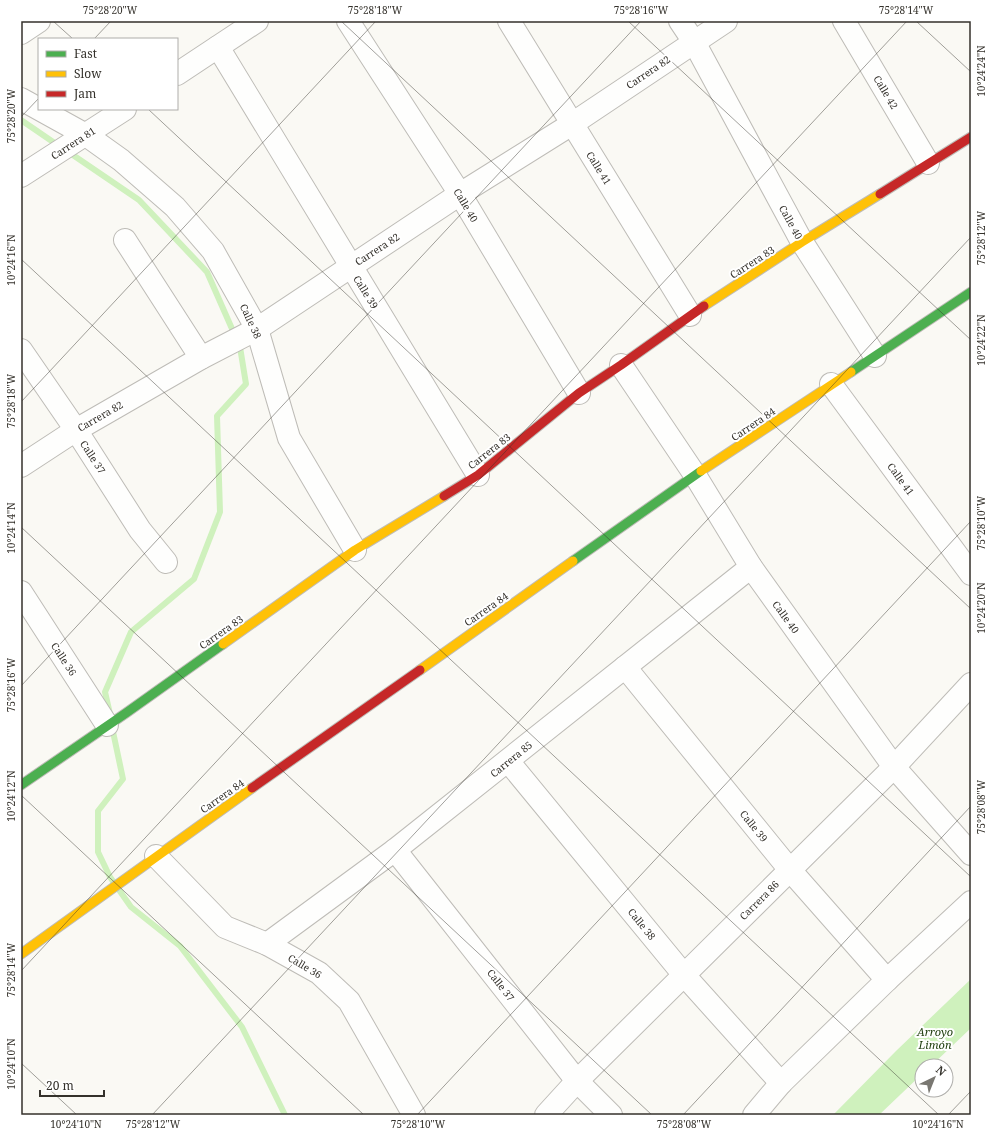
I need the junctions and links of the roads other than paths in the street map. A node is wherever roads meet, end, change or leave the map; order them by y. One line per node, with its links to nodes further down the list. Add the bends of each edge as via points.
1 (39, 21): 8 (street)
2 (257, 21): 10 (street)
3 (348, 21): 19 (street, Calle 40)
4 (509, 21): 14 (street, Calle 41)
5 (680, 21): 9 (street, Calle 40)
6 (726, 21): 9 (street, Carrera 82)
7 (844, 21): 17 (street, Calle 42)
8 (21, 34)
9 (694, 42): 14 (street, Carrera 82); 21 (street, Calle 40)
10 (218, 47): 11 (street); 22 (street, Calle 39)
11 (178, 73)
12 (21, 99): 16 (street, Calle 38)
13 (124, 110): 16 (street, Carrera 81)
14 (572, 124): 19 (street, Carrera 82); 24 (street, Calle 41)
15 (971, 137): 17 (street, Carrera 83)
16 (80, 139): 18 (street, Carrera 81); 25 (street, Calle 38, via 121,160 175,207 213,251)
17 (928, 163): 21 (street, Carrera 83)
18 (21, 176)
19 (460, 194): 22 (street, Carrera 82); 31 (street, Calle 40)
20 (125, 240): 28 (street)
21 (802, 242): 24 (street, Carrera 83); 27 (street, Calle 40)
22 (350, 266): 25 (street, Carrera 82); 34 (street, Calle 39)
23 (971, 292): 27 (street, Carrera 84)
24 (690, 315): 29 (street, Carrera 83)
25 (252, 331): 28 (street, Carrera 82); 36 (street, Calle 38, via 290,438)
26 (21, 350): 32 (street, Calle 37)
27 (875, 356): 30 (street, Carrera 84)
28 (201, 358): 32 (street, Carrera 82)
29 (621, 365): 31 (street, Carrera 83); 35 (street, Calle 40)
30 (831, 384): 35 (street, Carrera 84); 39 (street, Calle 41)
31 (578, 393): 34 (street, Carrera 83)
32 (76, 430): 33 (street, Carrera 82); 37 (street, Calle 37, via 140,530)
33 (21, 466)
34 (478, 475): 36 (street, Carrera 83)
35 (696, 475): 38 (street, Calle 40); 49 (street, Carrera 84)
36 (355, 550): 43 (street, Carrera 83)
37 (166, 562)
38 (751, 567): 41 (street, Carrera 85); 45 (street, Calle 40)
39 (971, 574)
40 (21, 592): 43 (street, Calle 36)
41 (625, 667): 44 (street, Carrera 85); 50 (street, Calle 39)
42 (971, 684): 45 (street, Carrera 86)
43 (109, 724): 46 (street, Carrera 83)
44 (508, 761): 47 (street, Carrera 85); 54 (street, Calle 38)
45 (894, 767): 48 (street, Calle 40); 50 (street, Carrera 86)
46 (21, 785)
47 (396, 850): 52 (street, Carrera 85); 56 (street, Calle 37)
48 (971, 854)
49 (156, 856): 52 (street, Calle 36, via 225,927); 53 (street, Carrera 84)
50 (790, 870): 54 (street, Carrera 86); 55 (street, Calle 39)
51 (971, 902): 55 (street)
52 (267, 944): 58 (street, Calle 36, via 319,972 349,1001)
53 (21, 954)
54 (684, 975): 56 (street, Carrera 86); 57 (street, Calle 38)
55 (887, 980): 57 (street)
56 (577, 1081): 59 (street, Carrera 86); 60 (street, Calle 37)
57 (781, 1083): 61 (street)
58 (414, 1115)
59 (546, 1115)
60 (611, 1115)
61 (754, 1115)

